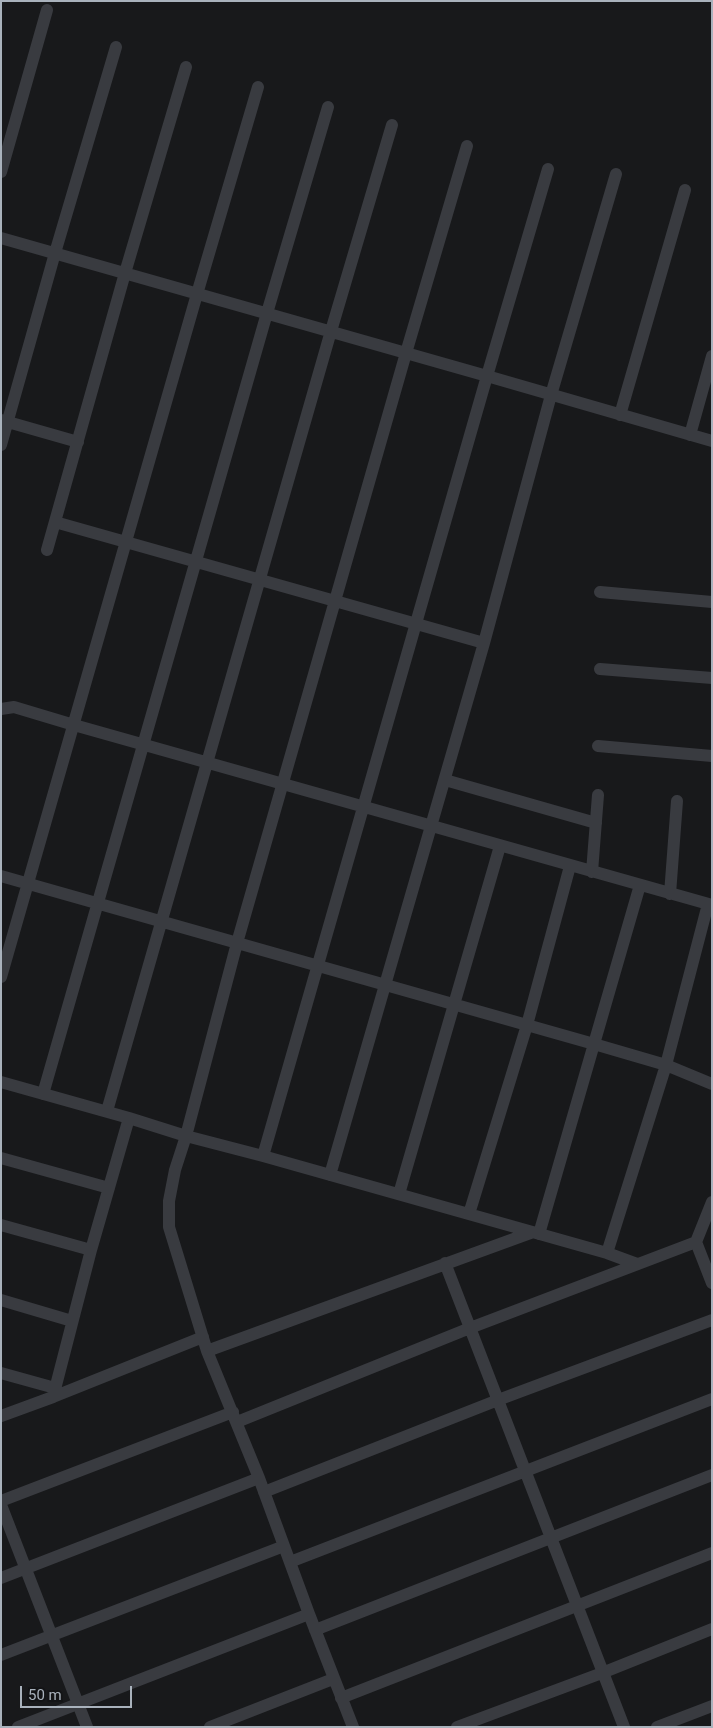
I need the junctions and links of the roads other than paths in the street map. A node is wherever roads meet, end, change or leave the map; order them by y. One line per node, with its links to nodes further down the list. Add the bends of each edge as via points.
1 (47, 10): 9 (street)
2 (116, 47): 13 (street)
3 (186, 67): 14 (street)
4 (258, 87): 15 (street)
5 (328, 107): 16 (street)
6 (392, 124): 17 (street)
7 (467, 146): 18 (street)
8 (548, 169): 20 (street)
9 (1, 172)
10 (616, 174): 21 (street)
11 (685, 190): 22 (street)
12 (1, 238): 13 (street)
13 (55, 253): 14 (street); 23 (street)
14 (125, 273): 15 (street); 26 (street)
15 (197, 294): 16 (street); 29 (street)
16 (267, 313): 17 (street); 31 (street)
17 (331, 332): 18 (street); 32 (street)
18 (406, 353): 20 (street); 34 (street)
19 (712, 356): 24 (street)
20 (487, 376): 21 (street); 36 (street)
21 (551, 395): 22 (street); 37 (street)
22 (620, 416): 24 (street)
23 (5, 421): 26 (street); 27 (street)
24 (690, 435): 25 (street)
25 (712, 441)
26 (78, 442): 28 (street)
27 (1, 445)
28 (55, 522): 29 (street); 30 (street)
29 (127, 542): 31 (street); 41 (street)
30 (46, 550)
31 (197, 562): 32 (street); 42 (street)
32 (260, 580): 34 (street); 45 (street)
33 (600, 592): 35 (street)
34 (336, 601): 36 (street); 47 (street)
35 (712, 602)
36 (416, 624): 37 (street); 50 (street)
37 (484, 643): 46 (street)
38 (600, 669): 39 (street)
39 (712, 678)
40 (1, 709): 41 (street, via 14,707)
41 (74, 725): 42 (street); 57 (street)
42 (144, 745): 45 (street); 60 (street)
43 (598, 746): 44 (street)
44 (712, 756)
45 (207, 763): 47 (street); 62 (street)
46 (444, 780): 51 (street); 52 (street)
47 (283, 784): 50 (street); 63 (street)
48 (598, 795): 51 (street)
49 (677, 801): 59 (street)
50 (363, 807): 52 (street); 64 (street)
51 (596, 823): 55 (street)
52 (431, 826): 53 (street); 66 (street)
53 (500, 846): 54 (street); 67 (street)
54 (570, 866): 55 (street); 68 (street)
55 (592, 872): 58 (street)
56 (1, 876): 57 (street)
57 (28, 884): 60 (street); 65 (street)
58 (640, 885): 59 (street); 69 (street)
59 (670, 894): 61 (street)
60 (98, 904): 62 (street); 73 (street)
61 (710, 905): 70 (street)
62 (162, 922): 63 (street); 74 (street)
63 (237, 943): 64 (street); 76 (street)
64 (318, 966): 66 (street); 77 (street)
65 (1, 977)
66 (386, 985): 67 (street); 79 (street)
67 (454, 1005): 68 (street); 81 (street)
68 (527, 1025): 69 (street); 83 (street)
69 (594, 1044): 70 (street); 85 (street)
70 (666, 1065): 72 (street); 88 (street)
71 (1, 1082): 73 (street)
72 (712, 1084)
73 (43, 1094): 74 (street)
74 (107, 1112): 75 (street)
75 (129, 1118): 76 (street); 80 (street)
76 (186, 1136): 77 (street); 96 (street, via 169,1201 169,1227)
77 (263, 1156): 79 (street)
78 (1, 1158): 80 (street)
79 (330, 1175): 81 (street)
80 (109, 1188): 87 (street)
81 (400, 1194): 83 (street)
82 (712, 1202): 86 (street)
83 (469, 1214): 85 (street)
84 (1, 1224): 87 (street)
85 (536, 1233): 88 (street); 89 (street)
86 (696, 1242): 90 (street); 91 (street)
87 (91, 1250): 94 (street)
88 (607, 1253): 90 (street)
89 (445, 1263): 95 (street); 97 (street)
90 (637, 1264): 95 (street)
91 (712, 1283)
92 (1, 1300): 94 (street)
93 (712, 1320): 101 (street)
94 (72, 1321): 99 (street)
95 (470, 1328): 101 (street); 103 (street)
96 (203, 1338): 97 (street); 99 (street)
97 (207, 1351): 103 (street)
98 (1, 1373): 99 (street)
99 (54, 1393): 102 (street)
100 (712, 1399): 104 (street)
101 (498, 1400): 104 (street); 107 (street)
102 (1, 1416)
103 (235, 1417): 106 (street); 108 (street)
104 (525, 1471): 109 (street); 112 (street)
105 (712, 1475): 109 (street)
106 (259, 1478): 107 (street); 113 (street)
107 (264, 1492): 110 (street)
108 (1, 1503): 113 (street)
109 (552, 1538): 115 (street); 118 (street)
110 (284, 1546): 112 (street); 119 (street)
111 (712, 1552): 115 (street)
112 (290, 1562): 116 (street)
113 (26, 1568): 114 (street); 119 (street)
114 (1, 1578)
115 (576, 1605): 121 (street); 123 (street)
116 (309, 1614): 118 (street); 124 (street)
117 (712, 1629): 121 (street)
118 (315, 1630): 122 (street)
119 (52, 1635): 120 (street); 124 (street)
120 (1, 1655)
121 (602, 1673): 130 (street); 131 (street)
122 (333, 1679): 123 (street); 128 (street)
123 (341, 1698): 129 (street)
124 (78, 1704): 126 (street); 127 (street)
125 (712, 1706): 132 (street)
126 (18, 1727)
127 (87, 1727)
128 (210, 1727)
129 (353, 1727)
130 (457, 1727)
131 (624, 1727)
132 (657, 1727)

